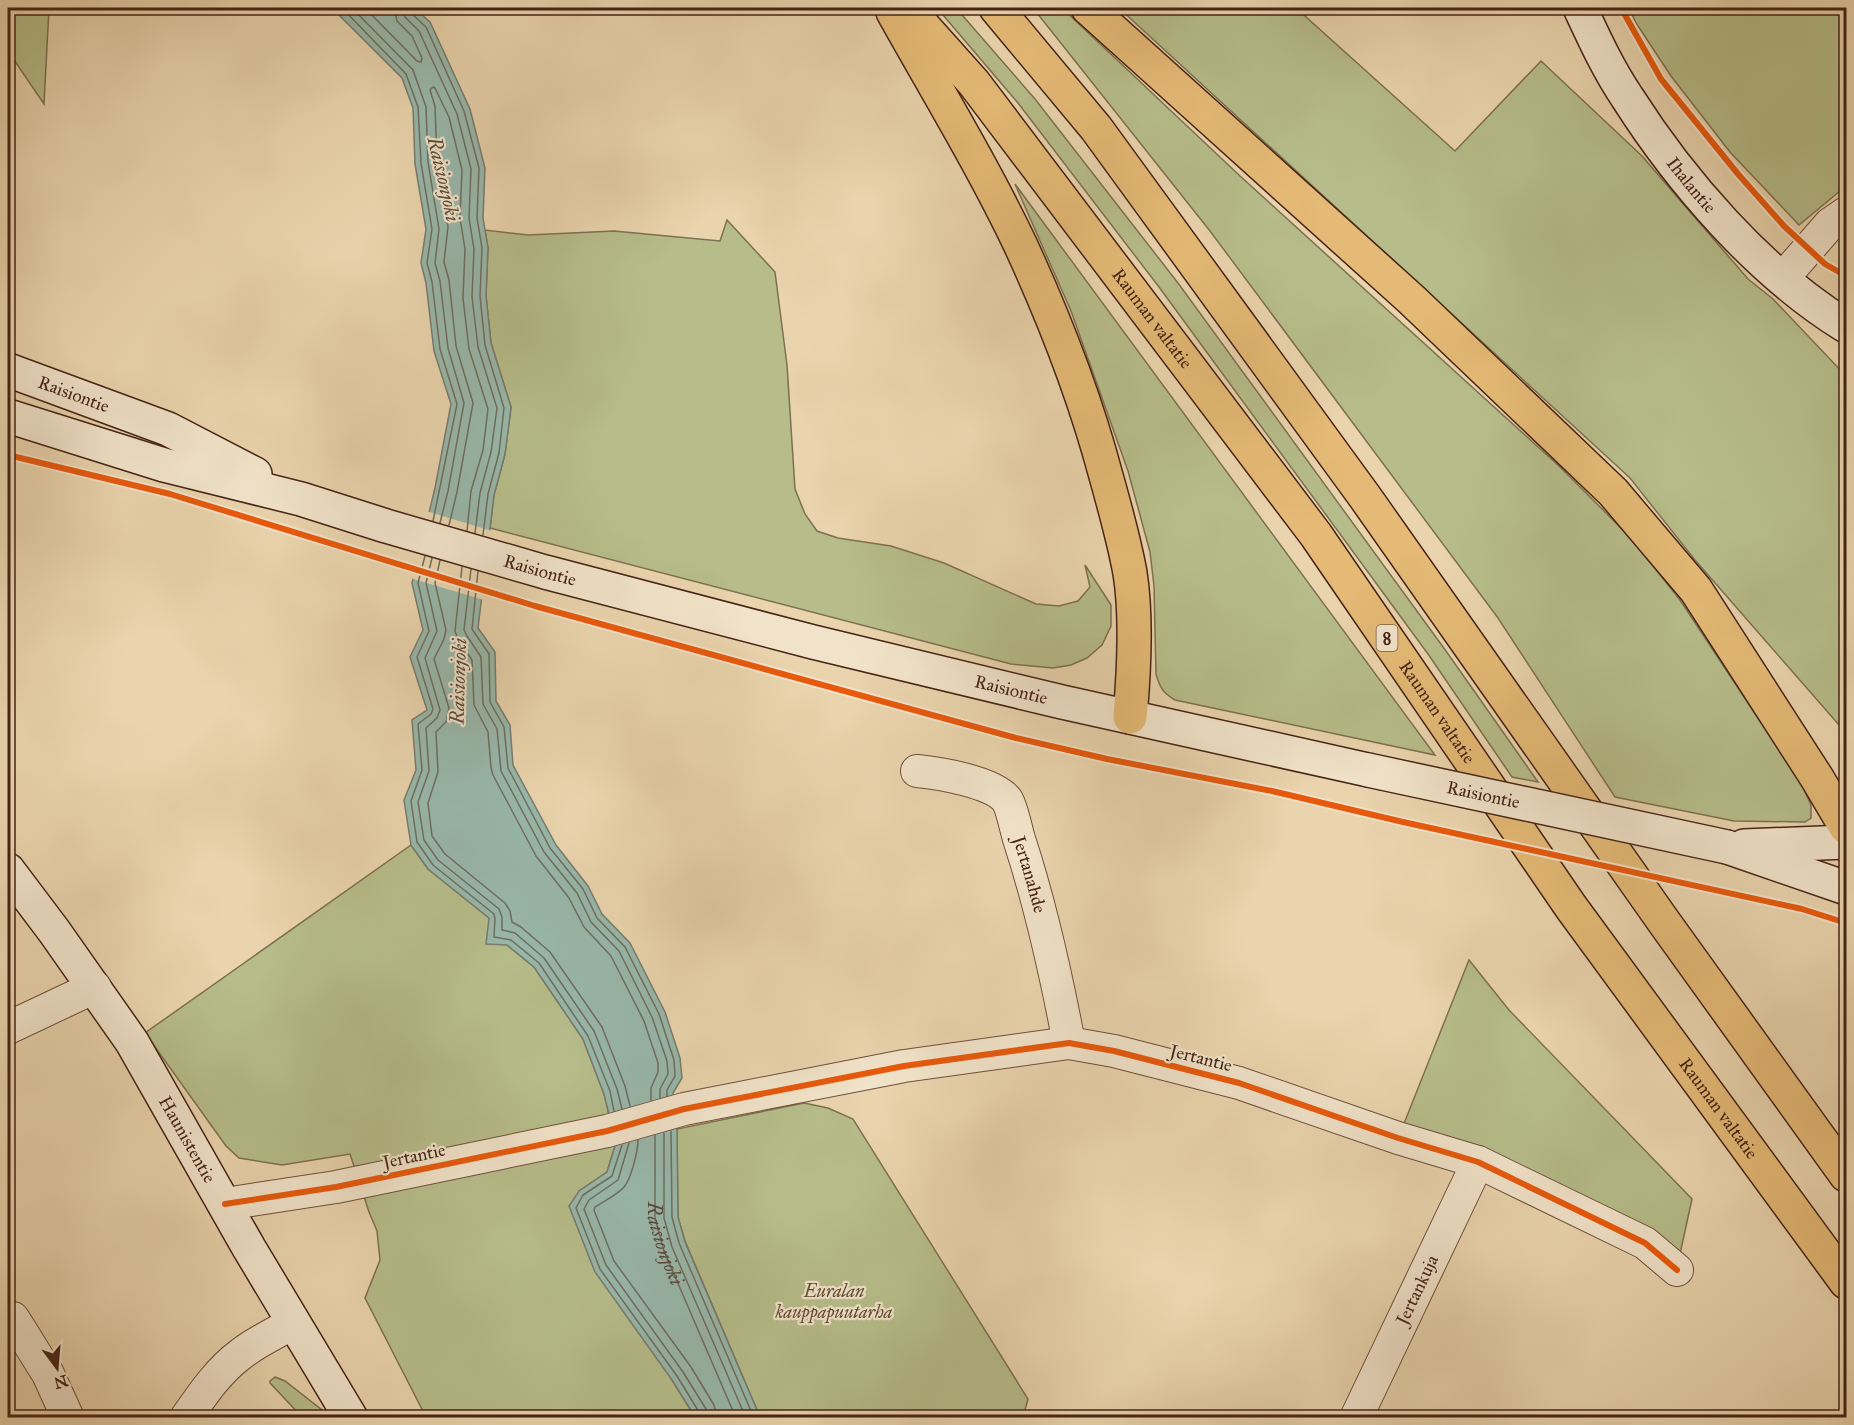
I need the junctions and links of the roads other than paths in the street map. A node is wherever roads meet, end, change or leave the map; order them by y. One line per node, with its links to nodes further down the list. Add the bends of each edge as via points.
1 (890, 8): 12 (highway, via 1021,247 1052,318 1097,443 1130,574)
2 (908, 8): 26 (highway, Rauman valtatie / 8, via 974,83 1316,535 1571,907)
3 (996, 8): 23 (highway, via 1116,155 1365,497)
4 (1088, 8): 14 (highway, via 1412,300 1613,492 1696,590)
5 (1580, 8): 7 (main road, Ihalantie, via 1626,96 1659,143 1743,244)
6 (1846, 213): 7 (street, via 1830,224)
7 (1783, 278): 8 (main road, Ihalantie)
8 (1846, 326)
9 (8, 370): 11 (main road, Raisiontie, via 168,429)
10 (8, 416): 11 (main road, Raisiontie, via 164,465)
11 (301, 499): 12 (main road, Raisiontie, via 545,572 813,642)
12 (1130, 717): 16 (main road, Raisiontie, bridge)
13 (917, 771): 21 (street, Jertanahde, via 960,778 1007,801 1052,955)
14 (1846, 827)
15 (1846, 842): 16 (main road, Raisiontie)
16 (1727, 847): 18 (main road, Raisiontie)
17 (8, 870): 19 (main road, Haunistentie)
18 (1846, 888)
19 (94, 987): 20 (street); 24 (main road, Haunistentie, via 132,1042)
20 (8, 1028)
21 (1069, 1043): 22 (street, Jertantie, via 1239,1083); 24 (street, Jertantie, via 904,1066 684,1109 607,1131 336,1187)
22 (1478, 1162): 25 (street, Jertantie, via 1645,1243); 32 (street, Jertankuja)
23 (1846, 1175)
24 (225, 1204): 28 (main road, Haunistentie)
25 (1677, 1270)
26 (1846, 1282)
27 (13, 1318): 29 (street, via 48,1374)
28 (293, 1323): 30 (street, via 228,1364); 31 (main road, Haunistentie)
29 (68, 1418)
30 (186, 1418)
31 (351, 1418)
32 (1356, 1418)

